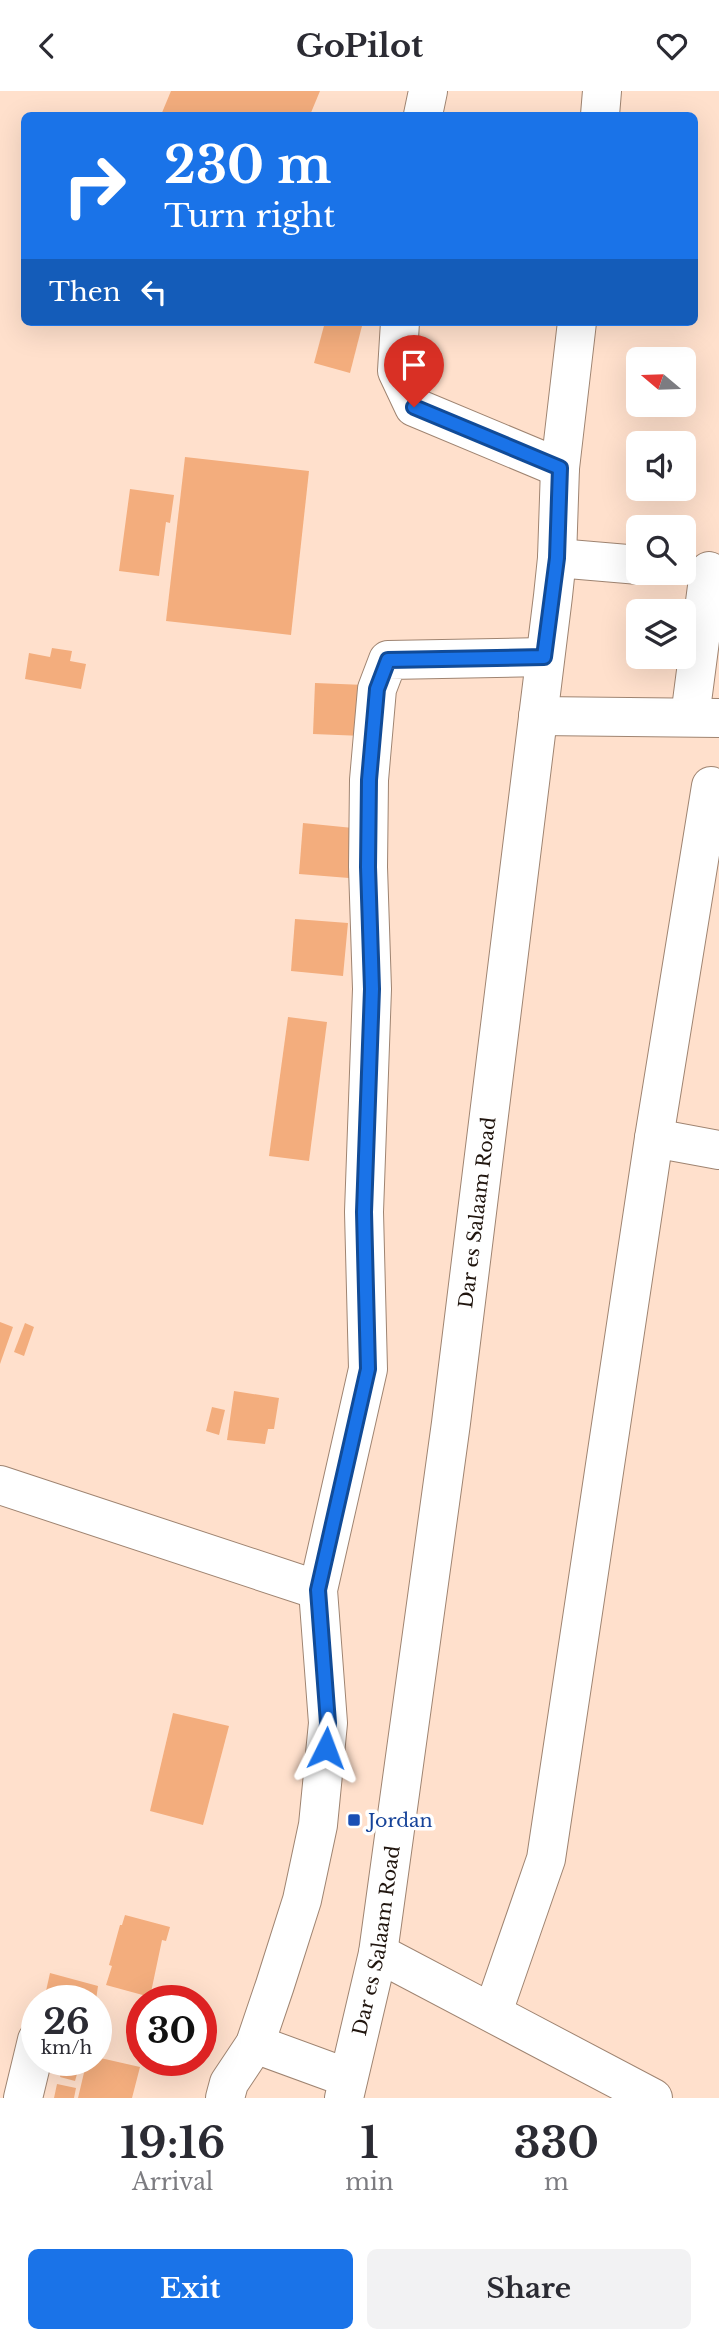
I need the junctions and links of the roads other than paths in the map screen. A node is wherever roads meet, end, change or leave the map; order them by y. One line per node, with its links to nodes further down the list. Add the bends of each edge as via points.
1 (428, 91): 3 (main road)
2 (602, 91): 4 (main road)
3 (424, 112)
4 (600, 112)
5 (400, 326): 7 (main road, via 397,371 414,407)
6 (577, 326): 7 (main road, Dar es Salaam Road)
7 (560, 468): 8 (main road, Dar es Salaam Road)
8 (557, 558): 9 (main road); 11 (main road, Dar es Salaam Road)
9 (626, 564)
10 (704, 570): 13 (main road)
11 (544, 657): 12 (main road, Dar es Salaam Road); 18 (main road, via 388,660 377,689 369,780 372,989 364,1212 368,1369)
12 (538, 716): 13 (main road); 19 (main road, Dar es Salaam Road, via 451,1423)
13 (705, 717)
14 (711, 786): 15 (main road)
15 (654, 1138): 16 (main road); 20 (main road, via 546,1859)
16 (719, 1150)
17 (0, 1485): 18 (main road)
18 (318, 1590): 21 (main road, via 328,1723 318,1825 302,1900)
19 (378, 1953): 20 (main road); 23 (main road, Dar es Salaam Road)
20 (493, 2012): 26 (main road)
21 (255, 2044): 23 (main road); 25 (main road, via 229,2083)
22 (28, 2076): 24 (main road)
23 (346, 2088)
24 (23, 2098)
25 (225, 2098)
26 (653, 2098)

